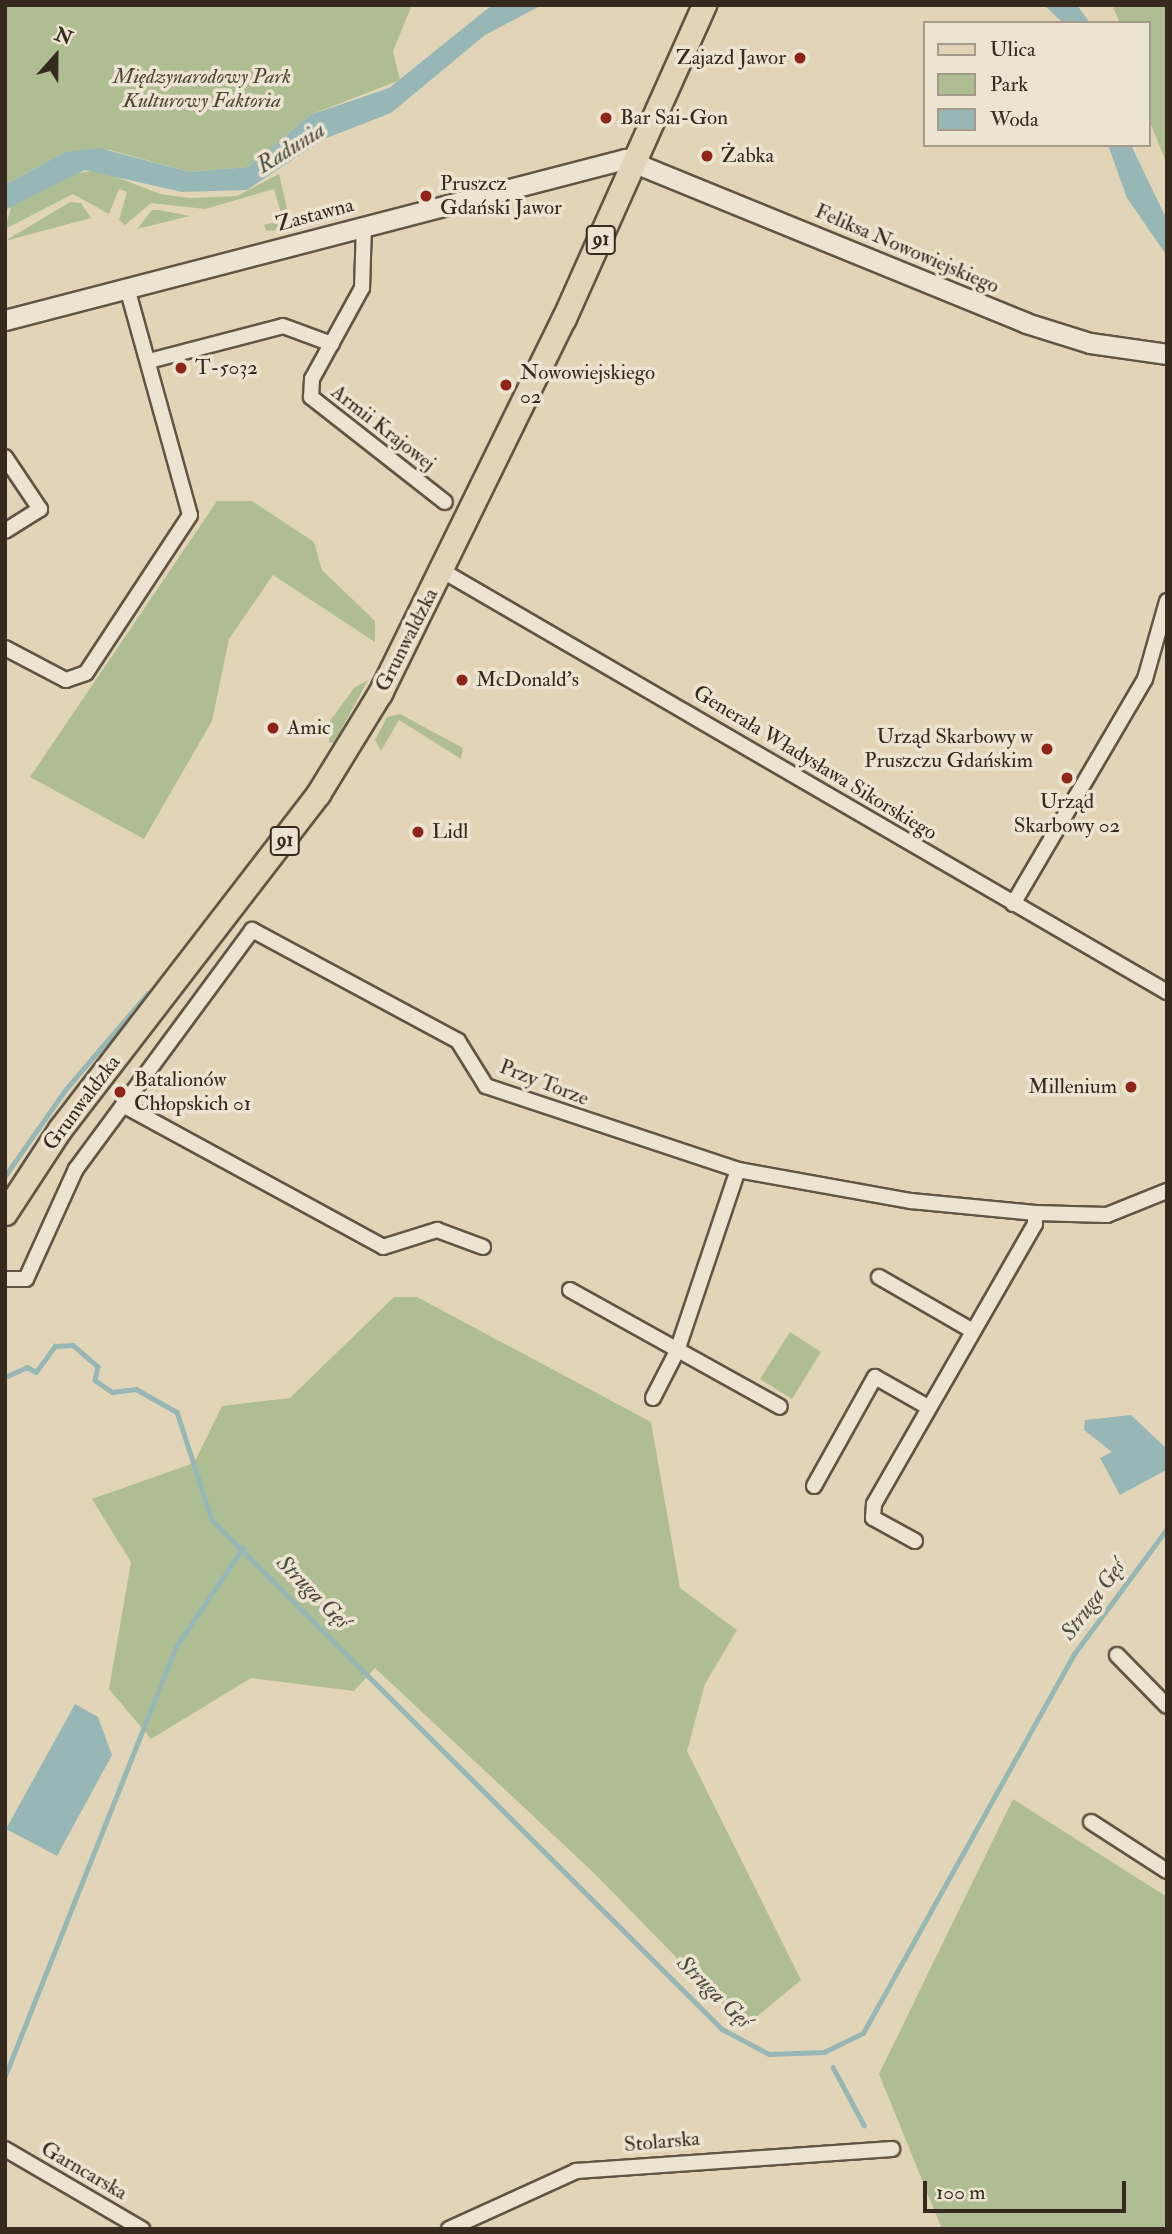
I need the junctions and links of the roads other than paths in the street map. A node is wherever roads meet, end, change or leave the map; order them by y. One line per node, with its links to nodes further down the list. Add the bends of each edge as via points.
1 (705, 5): 2 (main road, Grunwaldzka / 91)
2 (638, 162): 3 (main road, Zastawna, via 599,164); 7 (main road, Feliksa Nowowiejskiego, via 1026,323 1090,343); 12 (main road, Grunwaldzka / 91)
3 (364, 225): 4 (main road, Zastawna); 6 (street, Armii Krajowej, via 362,288)
4 (127, 288): 5 (main road, Zastawna); 8 (street)
5 (5, 320)
6 (332, 344): 8 (street, via 283,326); 10 (street, Armii Krajowej, via 313,379 315,405)
7 (1167, 354)
8 (149, 361): 14 (street, via 190,515 86,673 66,680)
9 (5, 457): 11 (street, via 40,509)
10 (445, 502)
11 (5, 531)
12 (441, 570): 15 (street, Generała Władysława Sikorskiego); 21 (main road, Grunwaldzka / 91, via 380,694 318,794 60,1129)
13 (1167, 601): 15 (street, via 1145,679)
14 (5, 648)
15 (1013, 904): 17 (street, Generała Władysława Sikorskiego)
16 (252, 930): 18 (street, Grunwaldzka); 19 (street, Przy Torze, via 458,1041 486,1086)
17 (1167, 992)
18 (123, 1105): 23 (street, via 383,1247 394,1249 438,1230); 25 (street, Grunwaldzka, via 55,1204 26,1279)
19 (738, 1170): 22 (street, Przy Torze, via 911,1201); 28 (street)
20 (1167, 1191): 22 (street, Przy Torze, via 1107,1215)
21 (5, 1213)
22 (1035, 1213): 27 (street, via 1035,1224)
23 (483, 1247)
24 (879, 1277): 27 (street)
25 (5, 1279)
26 (570, 1290): 28 (street)
27 (972, 1331): 31 (street)
28 (677, 1351): 29 (street); 30 (street)
29 (653, 1398)
30 (780, 1407)
31 (928, 1407): 32 (street, via 875,1377); 33 (street, via 873,1513)
32 (814, 1486)
33 (915, 1541)
34 (1116, 1656): 35 (street)
35 (1167, 1706)
36 (1091, 1822): 37 (street)
37 (1167, 1871)
38 (892, 2148): 41 (street, Stolarska, via 576,2171)
39 (5, 2149): 40 (street, Garncarska)
40 (142, 2229)
41 (449, 2229)

